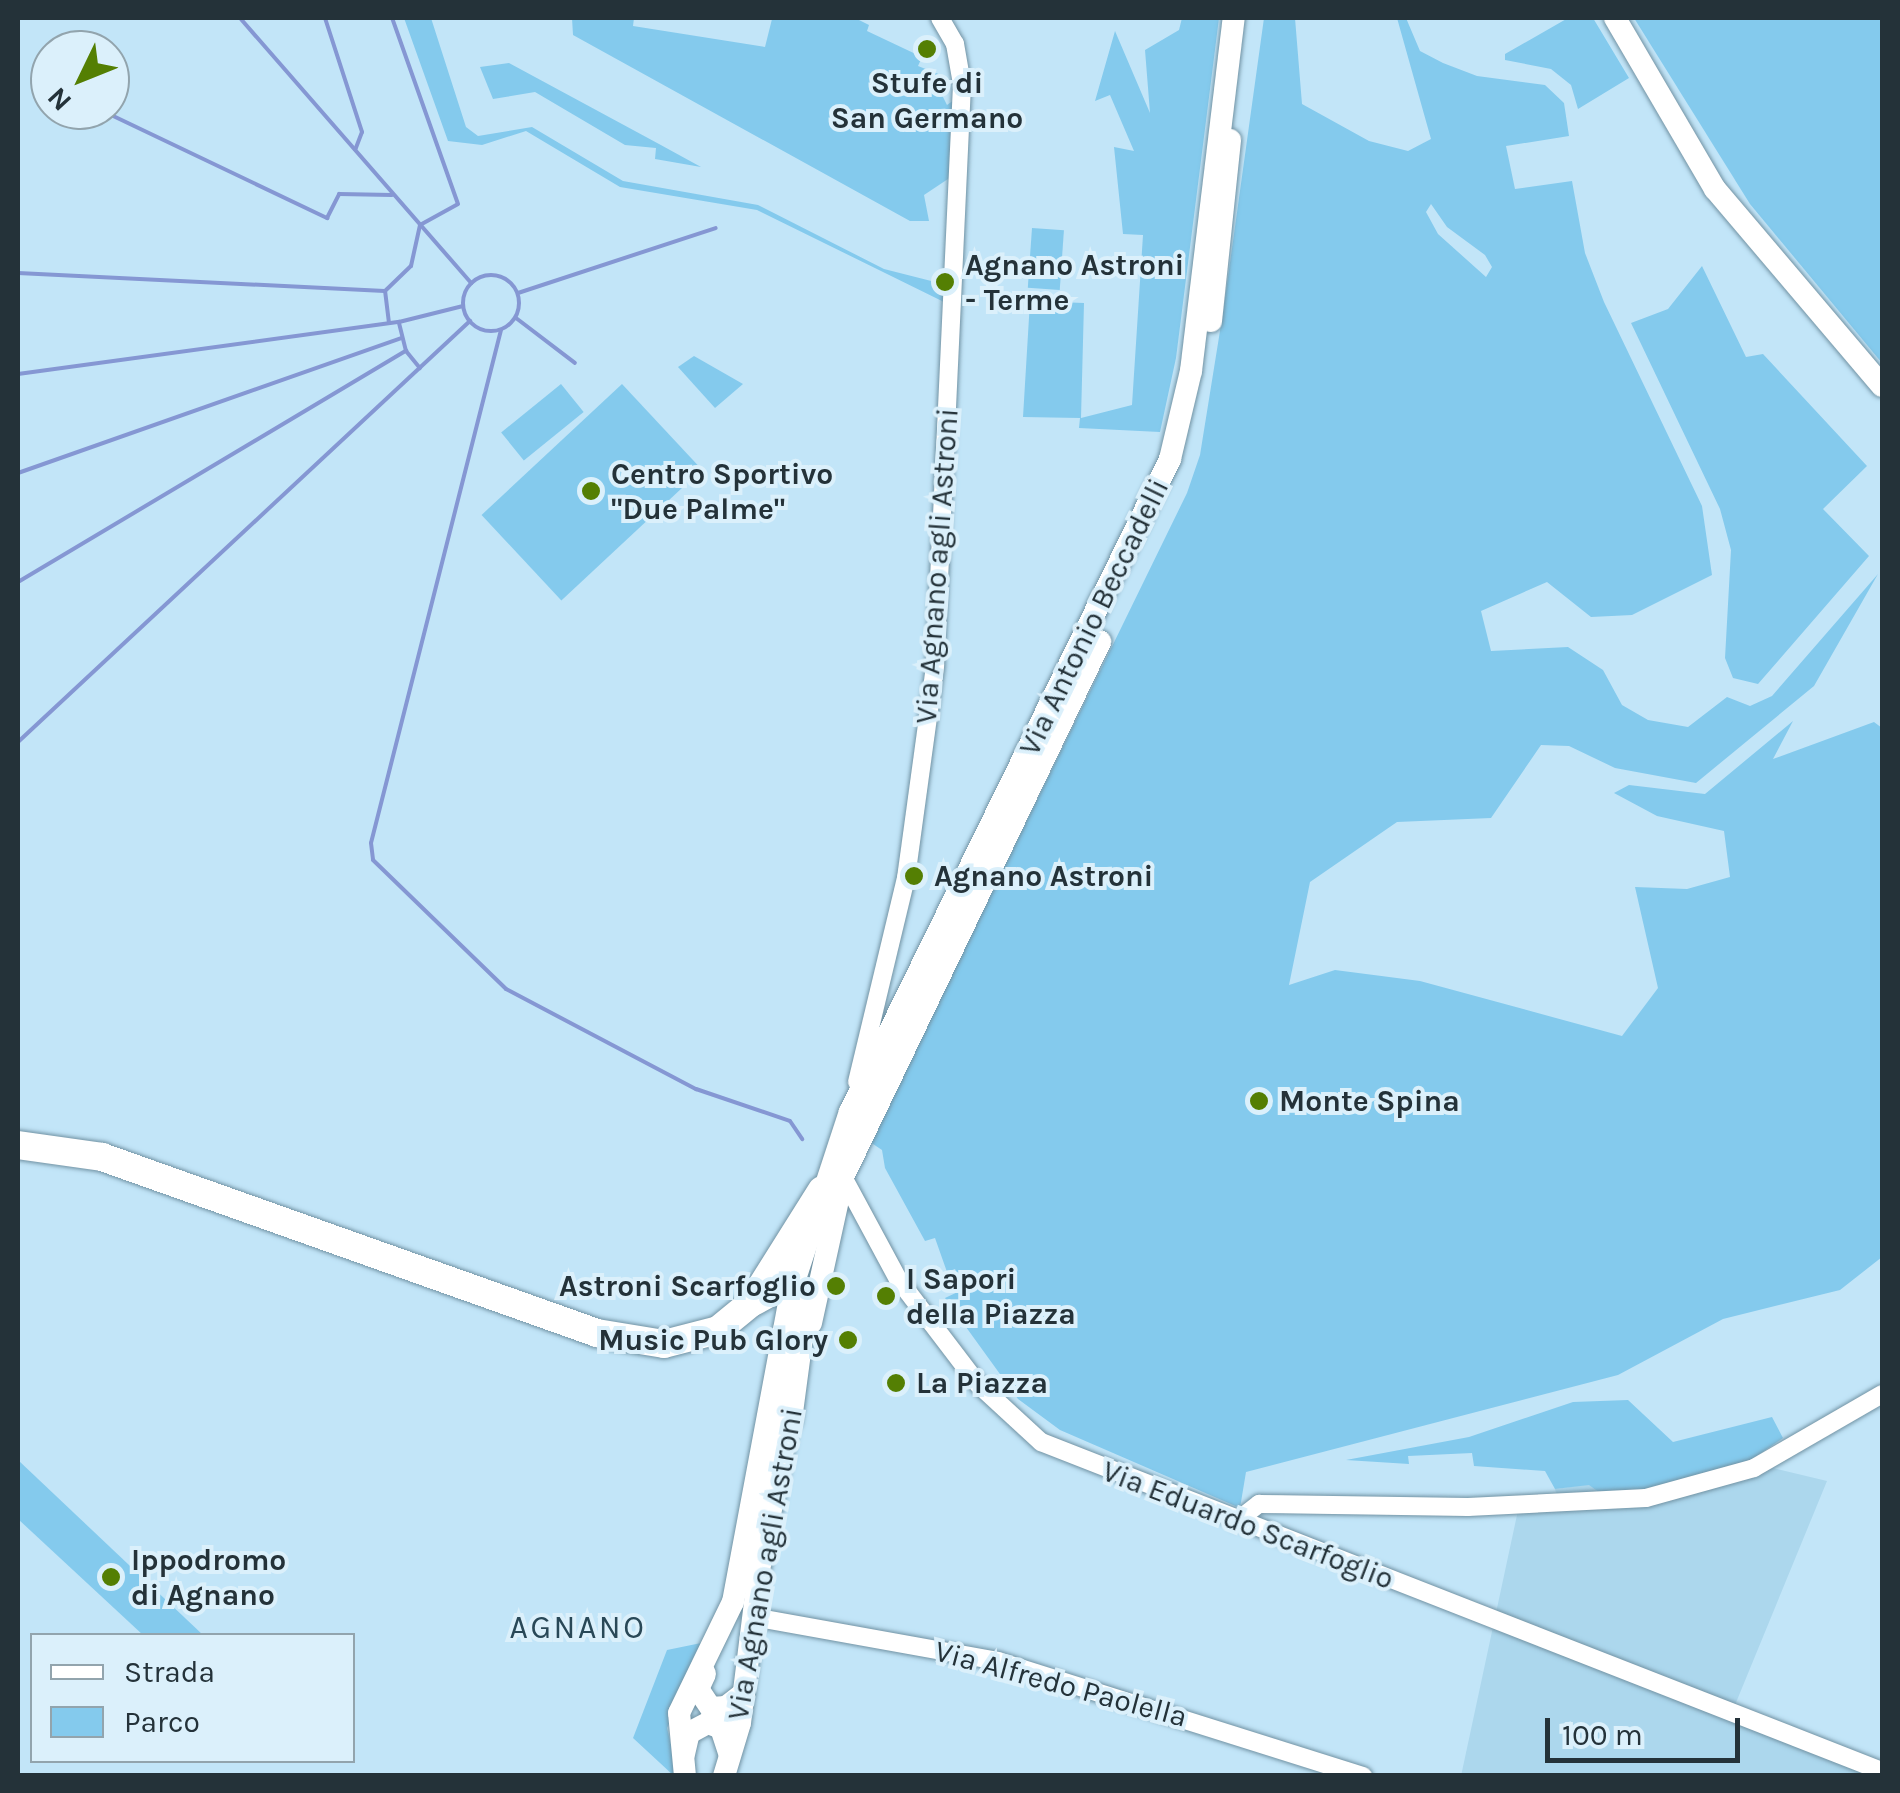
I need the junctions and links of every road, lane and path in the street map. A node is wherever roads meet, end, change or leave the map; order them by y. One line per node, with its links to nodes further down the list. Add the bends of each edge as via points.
1 (940, 18): 6 (street, Via Agnano agli Astroni, via 955,44 962,84 935,666 906,878)
2 (1234, 18): 7 (main road, Via Antonio Beccadelli, via 1191,371 1170,459)
3 (1249, 18): 8 (main road, Via Antonio Beccadelli, via 1202,382 1184,461)
4 (1615, 18): 5 (main road, via 1715,189)
5 (1882, 386)
6 (878, 1008): 7 (street); 8 (street, Via Agnano agli Astroni)
7 (878, 1056): 8 (main road, Via Antonio Beccadelli)
8 (857, 1121): 10 (main road, Via Antonio Beccadelli)
9 (18, 1145): 14 (highway, via 142,1169 622,1340 664,1344 702,1336)
10 (830, 1179): 11 (street, Via Eduardo Scarfoglio); 12 (main road, Via Agnano agli Astroni); 13 (main road, Via Agnano agli Astroni); 14 (highway)
11 (864, 1215): 12 (street, via 843,1210); 17 (street, Via Eduardo Scarfoglio, via 898,1279 1017,1424 1075,1460)
12 (831, 1221): 16 (main road, Via Agnano agli Astroni)
13 (793, 1286): 14 (highway, via 779,1286); 16 (highway, via 804,1300); 19 (main road, Via Agnano agli Astroni, via 739,1580)
14 (751, 1303)
15 (1882, 1394): 17 (street, via 1754,1468 1646,1498 1468,1507 1258,1504)
16 (788, 1420): 18 (main road, Via Agnano agli Astroni)
17 (1237, 1521): 23 (street, Via Eduardo Scarfoglio)
18 (753, 1617): 20 (main road, Via Agnano agli Astroni); 25 (street, Via Alfredo Paolella, via 998,1661)
19 (718, 1638): 20 (main road, via 740,1646); 21 (main road, via 698,1696 716,1709); 24 (main road, Via Agnano agli Astroni, via 679,1713)
20 (748, 1662): 21 (main road, Via Agnano agli Astroni)
21 (744, 1693): 22 (main road, Via Agnano agli Astroni)
22 (727, 1765): 24 (main road, via 721,1728 700,1724 686,1740)
23 (1882, 1770)
24 (684, 1771)
25 (1363, 1776)

